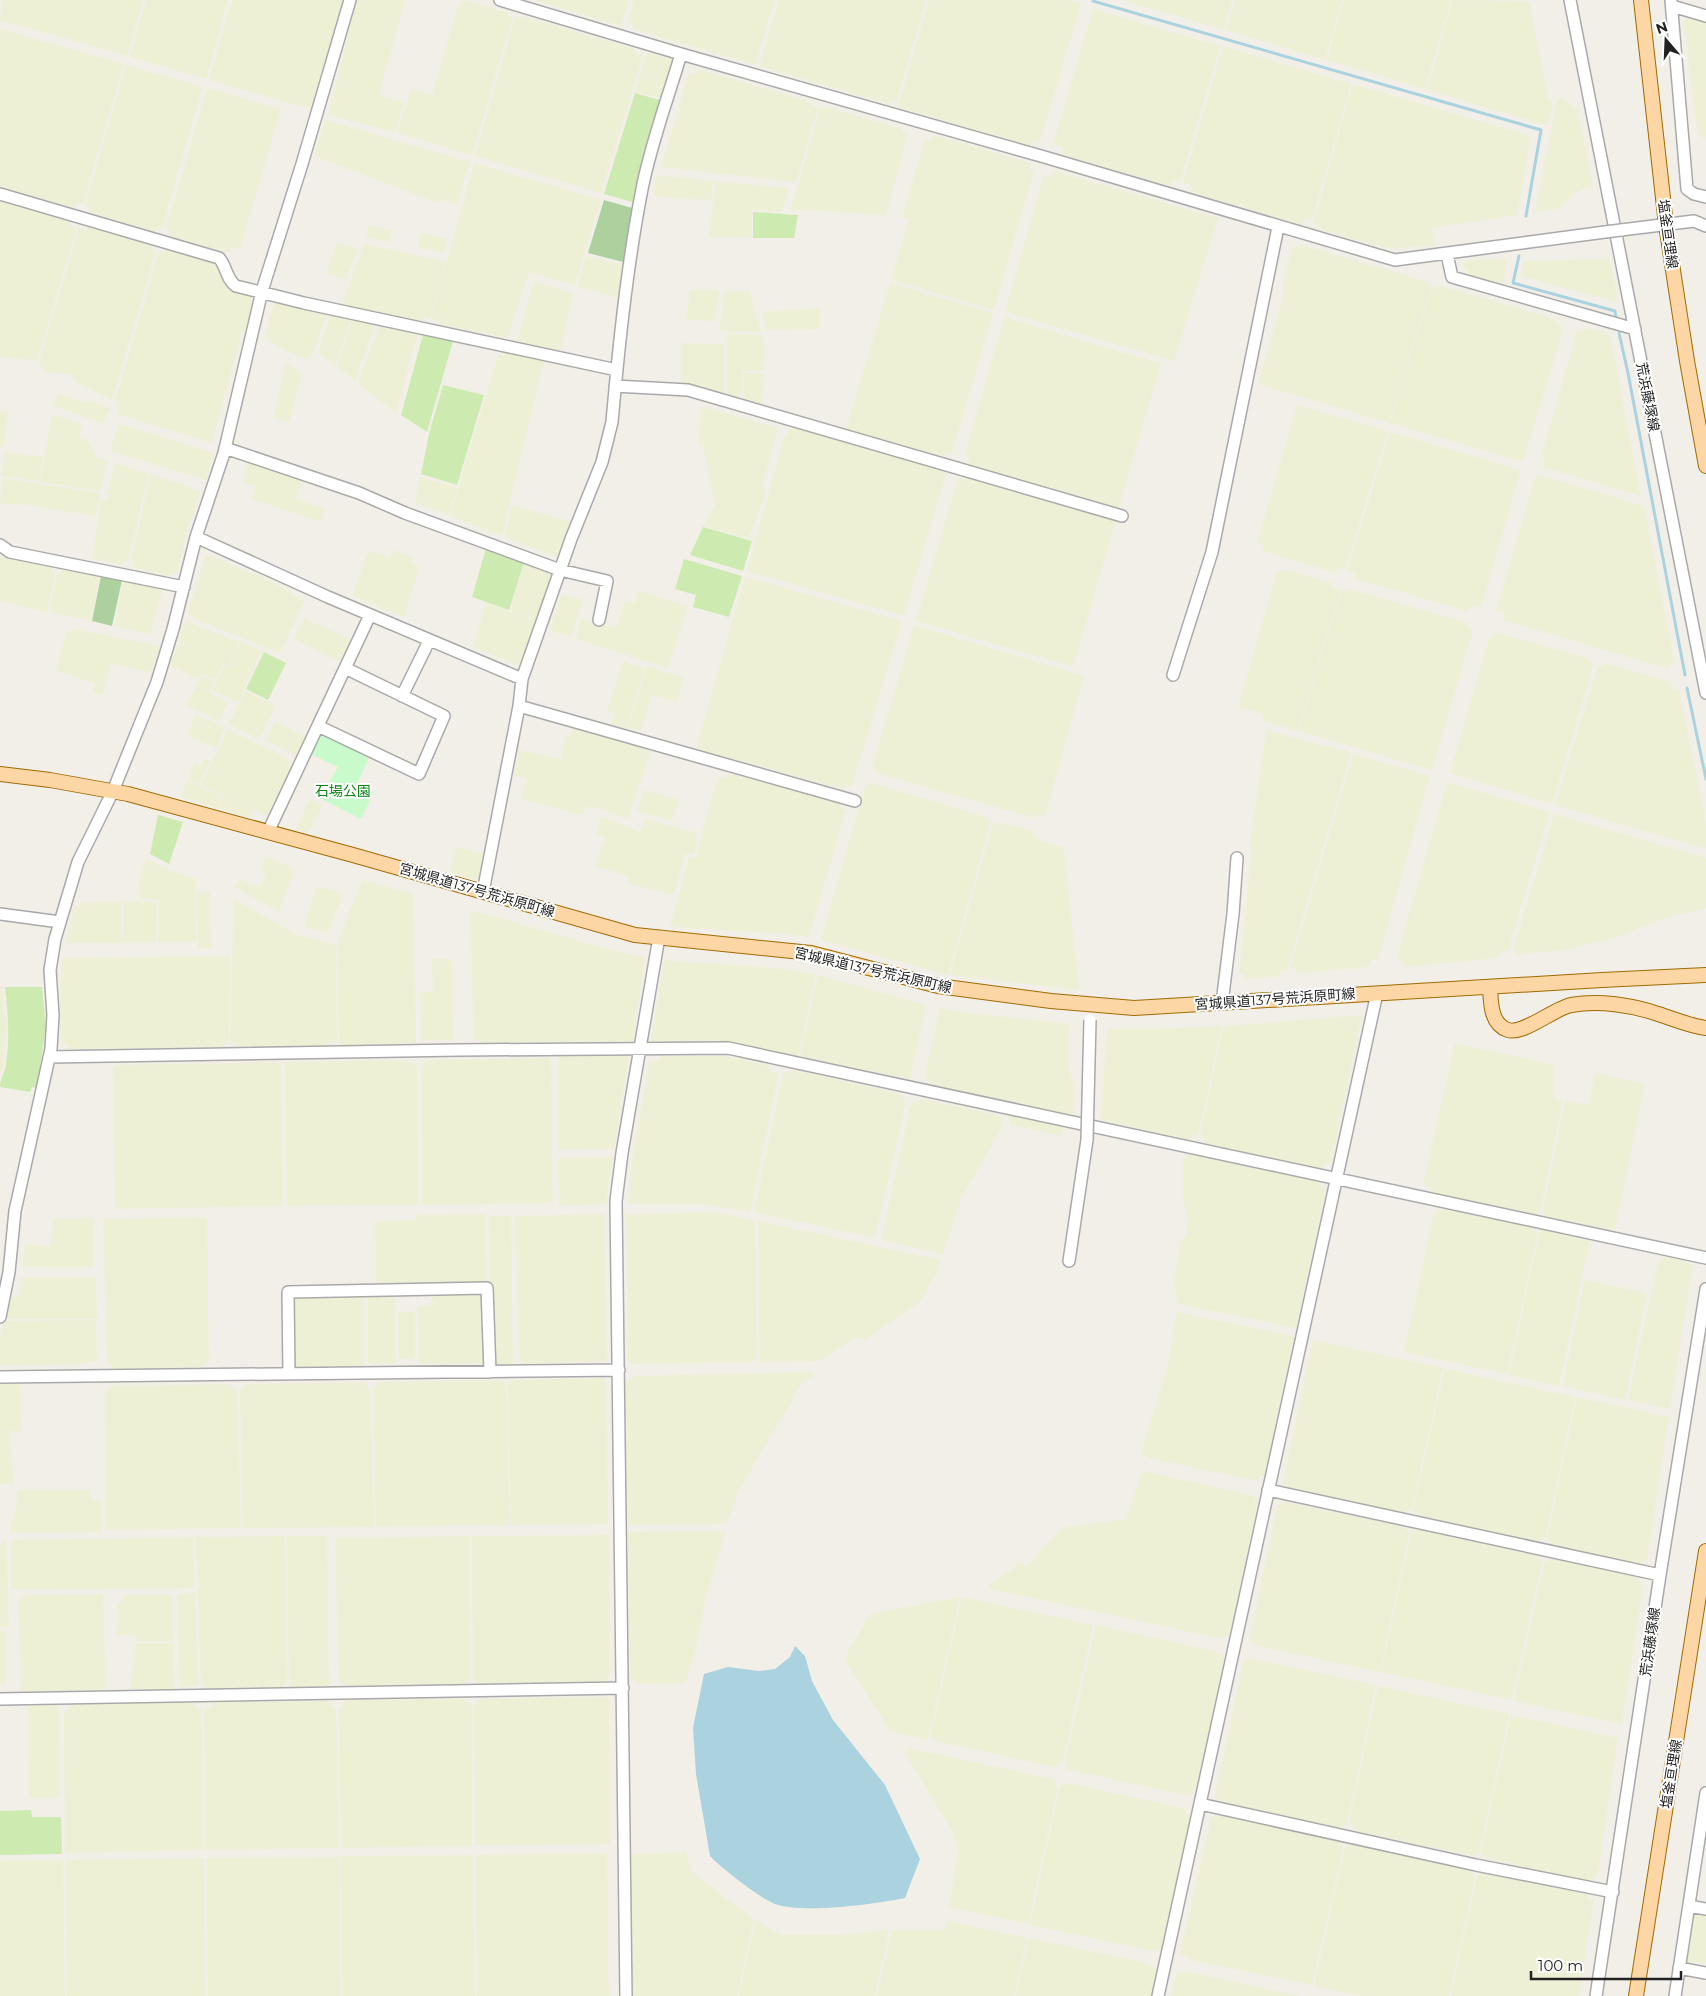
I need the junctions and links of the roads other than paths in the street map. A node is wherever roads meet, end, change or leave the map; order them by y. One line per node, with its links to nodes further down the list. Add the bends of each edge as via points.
1 (350, 0): 14 (street)
2 (500, 0): 7 (street)
3 (1570, 0): 15 (street, 荒浜藤塚線)
4 (1641, 0): 10 (main road, 塩釜亘理線)
5 (1672, 3): 6 (street); 9 (street, via 1687,189)
6 (1706, 16)
7 (681, 54): 12 (street); 16 (street, via 642,188)
8 (0, 194): 14 (street, via 219,258 230,282)
9 (1706, 197)
10 (1666, 225): 11 (street, via 1694,221); 13 (street, bridge); 19 (main road, 塩釜亘理線)
11 (1706, 226)
12 (1278, 227): 13 (street, via 1394,260); 29 (street, via 1212,552)
13 (1447, 254): 15 (street, via 1452,277)
14 (262, 291): 16 (street, via 304,303); 18 (street)
15 (1634, 330): 31 (street, 荒浜藤塚線)
16 (616, 370): 17 (street)
17 (615, 386): 20 (street, via 688,390); 23 (street, via 612,422 602,462)
18 (226, 443): 21 (street); 23 (street)
19 (1706, 466)
20 (1122, 516)
21 (196, 537): 24 (street); 25 (street)
22 (0, 545): 24 (street, via 10,552)
23 (560, 570): 26 (street, via 607,581); 30 (street)
24 (184, 587): 36 (street, via 157,682)
25 (370, 616): 27 (street); 28 (street)
26 (599, 620)
27 (429, 641): 30 (street); 32 (street)
28 (345, 668): 32 (street); 34 (street)
29 (1173, 675)
30 (522, 679): 33 (street)
31 (1706, 693)
32 (402, 696): 34 (street, via 444,716 419,774)
33 (519, 706): 37 (street); 40 (street)
34 (318, 726): 38 (street)
35 (0, 774): 36 (main road, 宮城県道137号荒浜原町線)
36 (113, 791): 38 (main road, 宮城県道137号荒浜原町線); 42 (street, via 78,862)
37 (855, 801)
38 (268, 832): 40 (main road, 宮城県道137号荒浜原町線)
39 (1237, 858): 47 (street)
40 (483, 892): 43 (main road, 宮城県道137号荒浜原町線, via 635,934)
41 (0, 914): 42 (street)
42 (60, 922): 51 (street, via 50,970 53,1016)
43 (659, 937): 48 (main road, 宮城県道137号荒浜原町線, via 811,953 938,986); 50 (street)
44 (1706, 975): 45 (main road, 宮城県道137号荒浜原町線)
45 (1490, 987): 46 (main road, 宮城県道137号荒浜原町線); 49 (main road, via 1495,1019 1501,1026 1512,1030 1523,1028 1562,1008 1592,1004 1645,1010)
46 (1377, 993): 47 (main road, 宮城県道137号荒浜原町線); 52 (street)
47 (1222, 1003): 48 (main road, 宮城県道137号荒浜原町線, via 1134,1008)
48 (1090, 1004): 54 (street, bridge, via 1087,1140)
49 (1706, 1028)
50 (640, 1047): 51 (street); 52 (street, via 728,1048); 57 (street, via 616,1201)
51 (49, 1057): 56 (street, via 15,1211 9,1272)
52 (1336, 1179): 53 (street); 61 (street)
53 (1706, 1258)
54 (1069, 1261)
55 (1706, 1289): 63 (street, 荒浜藤塚線)
56 (0, 1318)
57 (619, 1370): 58 (street); 64 (street)
58 (490, 1372): 59 (street); 59 (street, via 487,1288 288,1292)
59 (289, 1374): 60 (street)
60 (0, 1377)
61 (1268, 1490): 63 (street); 67 (street)
62 (1706, 1551): 77 (main road, 塩釜亘理線)
63 (1660, 1575): 69 (street, 荒浜藤塚線)
64 (623, 1688): 65 (street); 74 (street)
65 (0, 1698)
66 (1706, 1793): 68 (street)
67 (1200, 1804): 69 (street); 75 (street)
68 (1702, 1842): 70 (street)
69 (1613, 1892): 76 (street, 荒浜藤塚線)
70 (1689, 1906): 71 (street); 72 (street)
71 (1706, 1908)
72 (1679, 1968): 73 (street); 78 (street)
73 (1706, 1973)
74 (626, 1996)
75 (1158, 1996)
76 (1596, 1996)
77 (1636, 1996)
78 (1675, 1996)

